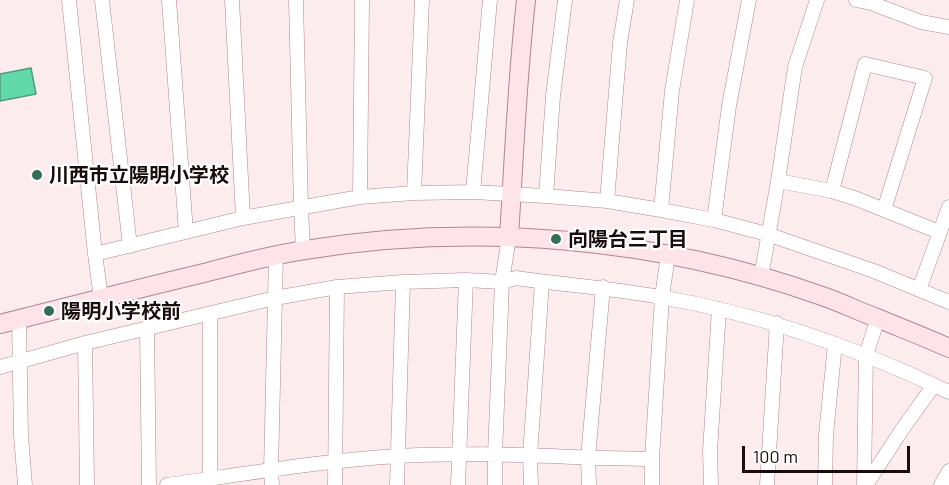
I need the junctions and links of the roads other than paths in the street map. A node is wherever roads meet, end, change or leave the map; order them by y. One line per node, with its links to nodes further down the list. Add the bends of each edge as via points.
1 (69, 0): 37 (street)
2 (102, 0): 35 (street)
3 (169, 0): 31 (street)
4 (232, 0): 29 (street)
5 (296, 0): 25 (street)
6 (362, 0): 23 (street)
7 (422, 0): 20 (street)
8 (490, 0): 19 (street)
9 (526, 0): 21 (street)
10 (565, 0): 22 (street)
11 (627, 0): 24 (street)
12 (687, 0): 27 (street, via 672,91)
13 (748, 0): 30 (street)
14 (817, 0): 17 (street, via 795,67)
15 (856, 0): 16 (street, via 921,22)
16 (949, 27)
17 (778, 181): 18 (street); 33 (street)
18 (832, 191): 28 (street); 28 (street, via 864,64 925,78)
19 (473, 192): 20 (street); 21 (street)
20 (414, 193): 23 (street)
21 (512, 195): 22 (street); 34 (street)
22 (546, 196): 24 (street)
23 (360, 197): 25 (street)
24 (607, 201): 27 (street)
25 (301, 207): 29 (street); 36 (street)
26 (949, 207): 32 (street)
27 (660, 210): 30 (street)
28 (885, 210): 32 (street)
29 (243, 218): 31 (street)
30 (714, 220): 33 (street)
31 (186, 232): 35 (street)
32 (939, 232): 47 (street)
33 (768, 234): 40 (street); 47 (street)
34 (509, 237): 36 (street, via 399,239); 39 (street, via 556,239); 43 (street)
35 (130, 246): 37 (street)
36 (303, 250): 38 (street)
37 (95, 254): 50 (street)
38 (276, 255): 48 (street); 50 (street)
39 (668, 255): 40 (street); 49 (street)
40 (760, 277): 54 (street)
41 (466, 280): 42 (street); 43 (street); 67 (street)
42 (403, 282): 45 (street); 69 (street)
43 (502, 282): 44 (street, via 516,278); 68 (street)
44 (542, 282): 46 (street); 70 (street)
45 (337, 287): 48 (street); 73 (street)
46 (603, 287): 49 (street); 71 (street)
47 (919, 290): 51 (street)
48 (275, 297): 53 (street); 74 (street)
49 (662, 297): 52 (street); 72 (street)
50 (101, 298): 55 (street)
51 (949, 302)
52 (719, 309): 56 (street); 89 (street)
53 (210, 314): 58 (street); 76 (street)
54 (878, 318): 61 (street); 62 (street)
55 (19, 319): 57 (street); 63 (street)
56 (777, 323): 60 (street); 90 (street)
57 (0, 324)
58 (147, 328): 59 (street); 79 (street)
59 (85, 343): 63 (street); 78 (street)
60 (835, 344): 62 (street); 91 (street)
61 (949, 348)
62 (866, 355): 65 (street); 92 (street)
63 (20, 362): 64 (street); 77 (street)
64 (0, 367)
65 (934, 385): 66 (street); 92 (street)
66 (949, 392)
67 (459, 454): 68 (street); 69 (street); 84 (street)
68 (495, 454): 70 (street); 85 (street)
69 (397, 456): 73 (street); 83 (street)
70 (530, 456): 71 (street); 86 (street)
71 (588, 458): 72 (street); 87 (street)
72 (652, 459): 88 (street)
73 (335, 462): 74 (street); 82 (street)
74 (271, 470): 76 (street); 81 (street)
75 (949, 471): 93 (street)
76 (210, 482): 80 (street)
77 (25, 485)
78 (87, 485)
79 (148, 485)
80 (168, 485)
81 (272, 485)
82 (335, 485)
83 (397, 485)
84 (458, 485)
85 (495, 485)
86 (531, 485)
87 (589, 485)
88 (652, 485)
89 (711, 485)
90 (767, 485)
91 (825, 485)
92 (865, 485)
93 (941, 485)

